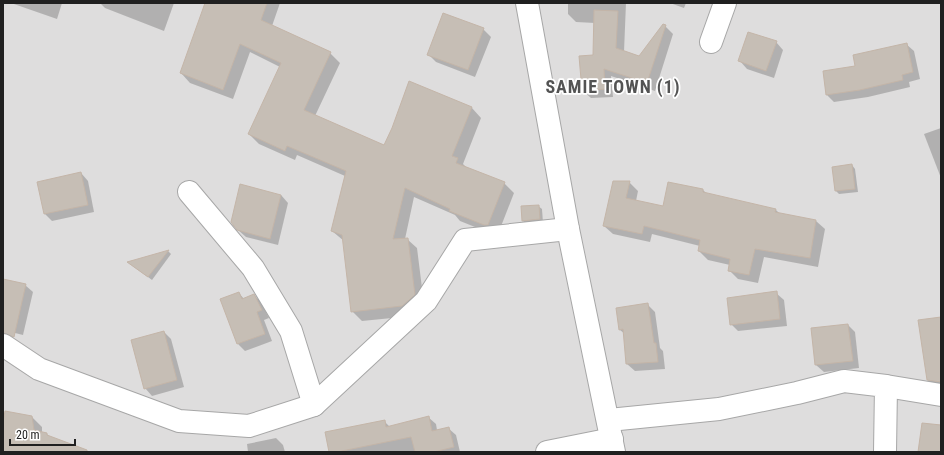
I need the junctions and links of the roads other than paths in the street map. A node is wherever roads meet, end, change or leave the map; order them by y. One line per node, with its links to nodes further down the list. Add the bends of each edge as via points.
1 (527, 3): 5 (street)
2 (725, 3): 3 (street)
3 (711, 42)
4 (189, 192): 9 (street, via 253,268 291,331)
5 (568, 229): 9 (street, via 465,240 426,301); 10 (street)
6 (3, 345): 9 (street, via 39,369 179,420 249,426)
7 (886, 386): 8 (street); 10 (street, via 844,381 719,409); 12 (street)
8 (941, 395)
9 (314, 405)
10 (612, 437): 11 (street)
11 (547, 452)
12 (885, 452)

